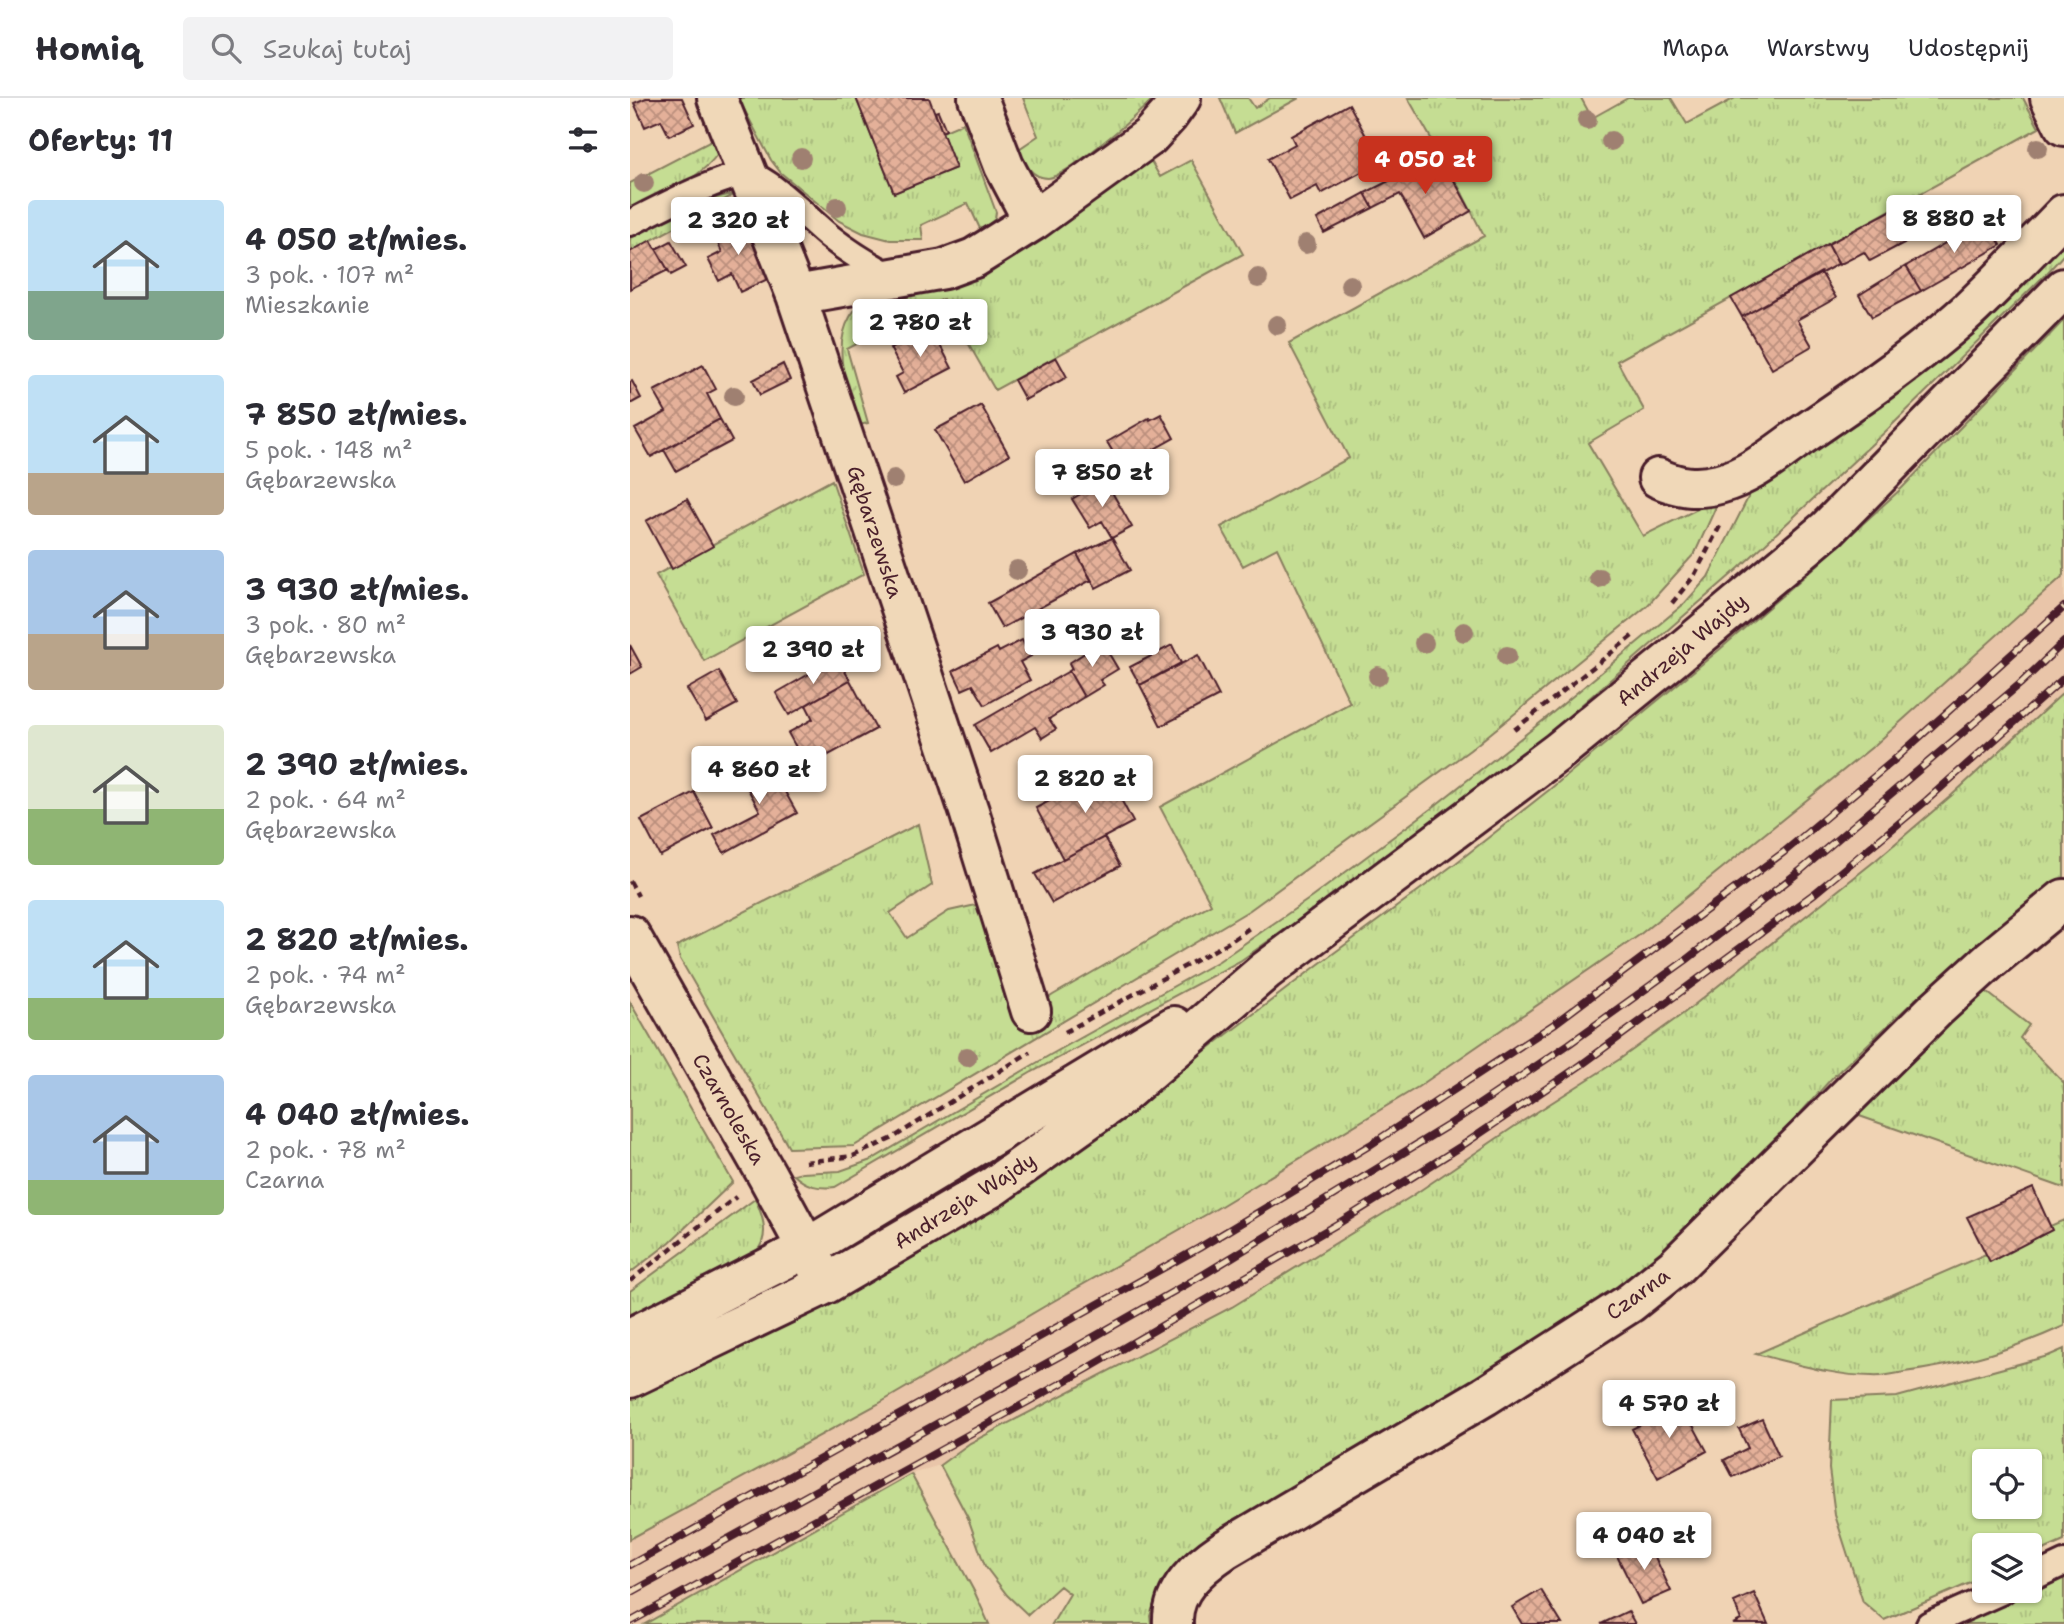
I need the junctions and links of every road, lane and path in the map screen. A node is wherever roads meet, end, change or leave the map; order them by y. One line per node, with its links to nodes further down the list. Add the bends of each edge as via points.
1 (717, 98): 6 (street, Gębarzewska)
2 (978, 98): 8 (street, via 1004,166)
3 (1181, 98): 8 (street, via 1149,137)
4 (2050, 98): 5 (street)
5 (2064, 126)
6 (748, 174): 9 (lane, via 711,184); 10 (lane, via 766,181 831,238); 12 (street, Gębarzewska)
7 (2064, 214): 13 (street, via 1966,312 1898,367)
8 (1033, 221): 10 (street, via 974,258)
9 (630, 223)
10 (894, 278): 12 (street)
11 (2064, 288): 21 (street, Andrzeja Wajdy, via 1827,529 1559,751)
12 (796, 295): 22 (street, Gębarzewska)
13 (1747, 473): 14 (street, via 1702,487 1676,486); 15 (path, via 1694,576)
14 (1658, 478)
15 (1670, 606)
16 (1642, 628): 17 (path)
17 (1506, 737)
18 (2064, 899): 33 (street, Czarna, via 1936,1009 1675,1267 1630,1303 1496,1388 1203,1564 1182,1586)
19 (1262, 919): 22 (path, via 1231,941)
20 (630, 935): 24 (street, Czarnoleska)
21 (1265, 971): 25 (street, Andrzeja Wajdy); 27 (street, Andrzeja Wajdy, via 1118,1098 1062,1140 994,1186)
22 (1043, 1024)
23 (1031, 1052): 24 (path, via 872,1148 853,1156 792,1164)
24 (756, 1182): 25 (street, Czarnoleska); 26 (path)
25 (807, 1248): 27 (street, Czarnoleska); 28 (street, Andrzeja Wajdy)
26 (630, 1282)
27 (826, 1284): 29 (street, Andrzeja Wajdy)
28 (630, 1338)
29 (630, 1378)
30 (2064, 1563): 31 (lane)
31 (2042, 1573)
32 (1976, 1603): 34 (lane)
33 (1173, 1624)
34 (1929, 1624)

